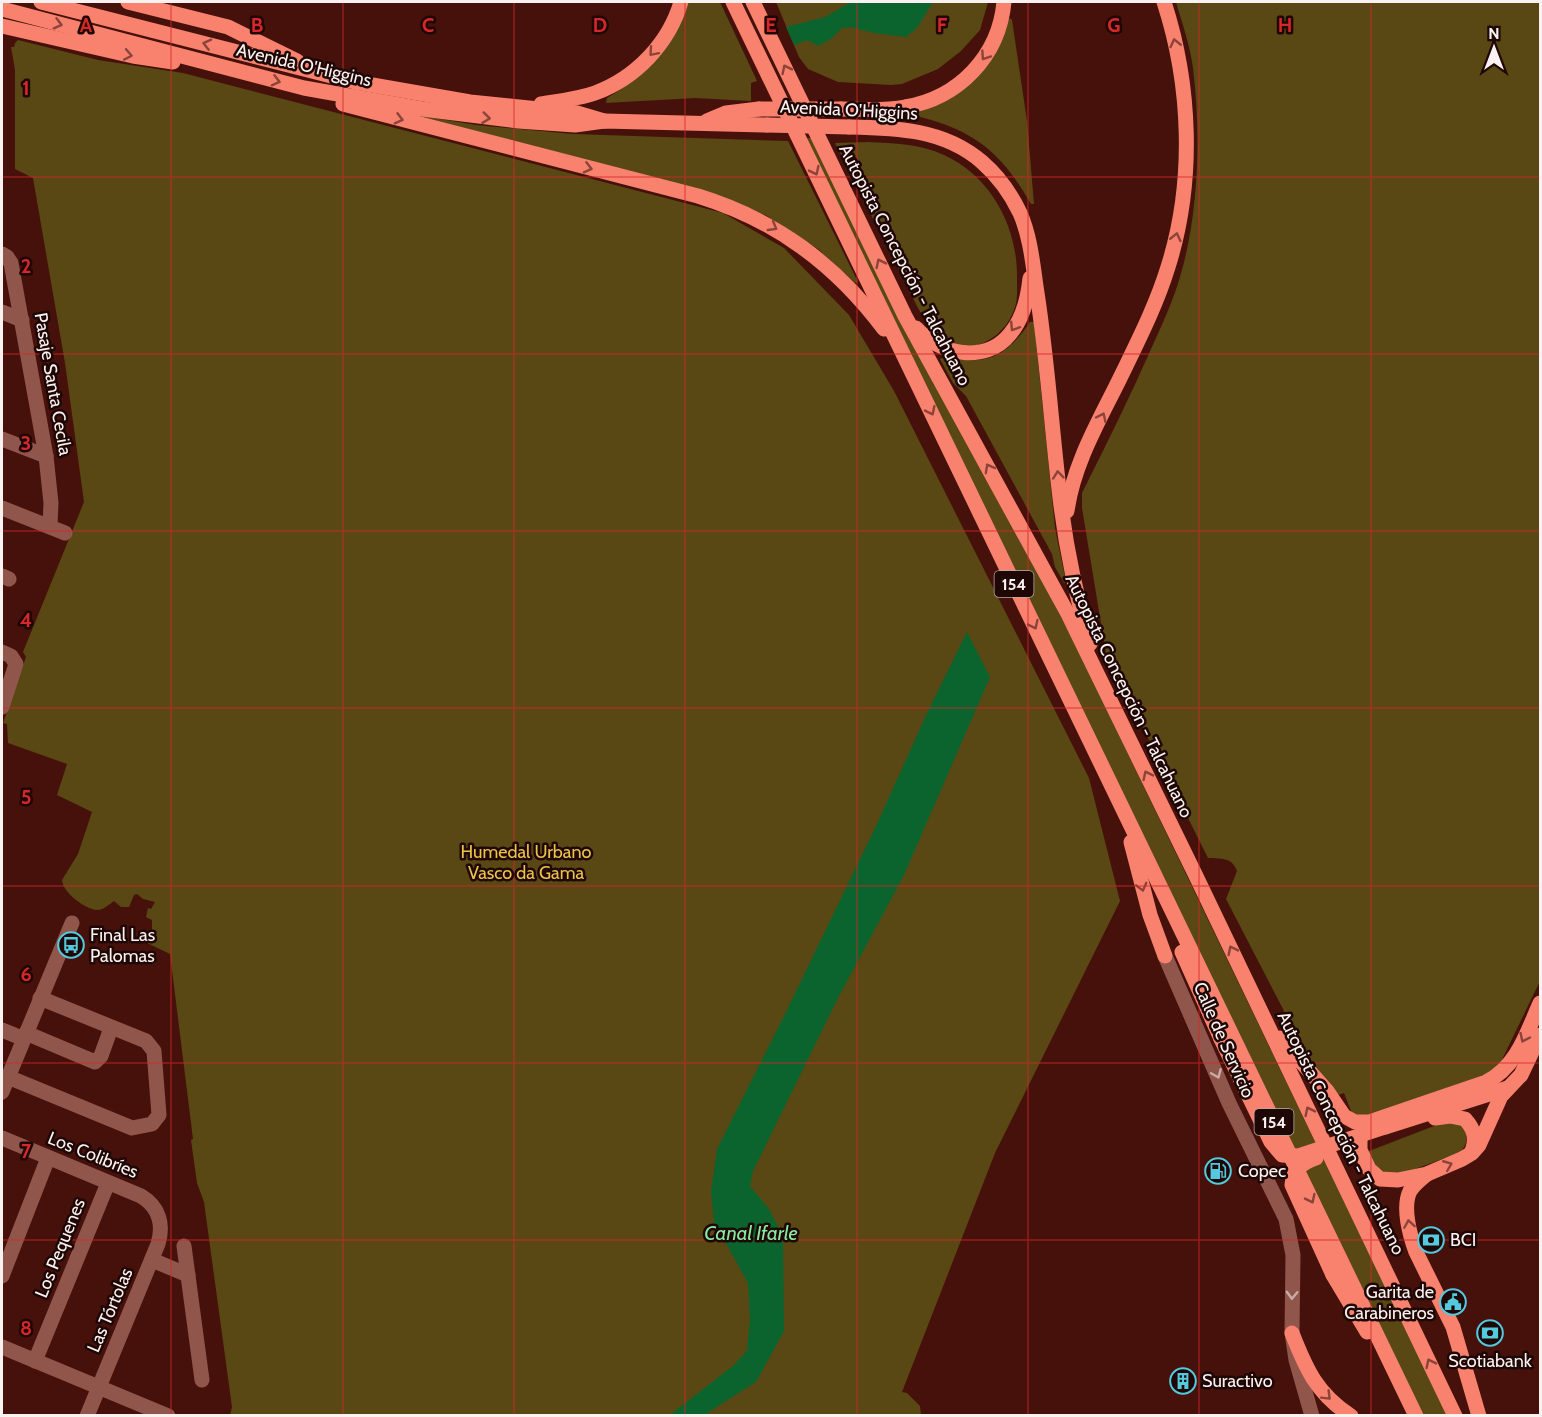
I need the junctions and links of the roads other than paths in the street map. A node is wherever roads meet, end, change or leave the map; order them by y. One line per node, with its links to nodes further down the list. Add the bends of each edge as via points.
1 (41, 2): 11 (main road, Avenida O'Higgins, one-way to 1)
2 (128, 2): 11 (main road, via 228,27)
3 (681, 2): 13 (main road, one-way to 13, via 659,46 617,83 582,97)
4 (733, 2): 21 (main road, Autopista Concepción - Talcahuano / 154, one-way to 21)
5 (753, 2): 19 (main road, Autopista Concepción - Talcahuano / 154, one-way to 5)
6 (1004, 2): 15 (main road, one-way to 15, bridge, via 1000,26 977,68 954,88 928,102 904,108 759,109 726,113)
7 (1164, 2): 27 (main road, one-way to 7, via 1074,477 1157,299 1180,219 1184,107 1177,53)
8 (2, 9): 10 (main road, Avenida O'Higgins, one-way to 10)
9 (4, 30): 10 (main road, one-way to 10, via 133,56)
10 (208, 63): 12 (main road, Avenida O'Higgins, one-way to 12)
11 (324, 74): 13 (main road, Avenida O'Higgins)
12 (304, 88): 14 (main road, Avenida O'Higgins, one-way to 14, via 518,122 575,126); 21 (main road, one-way to 21, via 340,103 698,196 741,211 785,235 822,263 870,311)
13 (513, 107): 14 (main road, Avenida O'Higgins, via 577,113)
14 (604, 121): 15 (main road, Avenida O'Higgins)
15 (701, 123): 16 (main road, Avenida O'Higgins, bridge, via 928,133 972,154 994,174 1014,201)
16 (1030, 251): 19 (main road, one-way to 19, via 1024,309 1012,333 998,345 974,353 950,350 926,338); 27 (main road, one-way to 16)
17 (2, 254): 20 (street, Pasaje Santa Cecila, via 11,263)
18 (2, 312): 20 (street)
19 (905, 316): 29 (main road, Autopista Concepción - Talcahuano / 154, one-way to 19, via 1012,508)
20 (22, 320): 23 (street, Pasaje Santa Cecila)
21 (906, 359): 31 (main road, Autopista Concepción - Talcahuano / 154, one-way to 31)
22 (2, 439): 23 (street)
23 (46, 456): 25 (street, Pasaje Santa Cecila)
24 (2, 508): 25 (street)
25 (50, 526): 26 (street)
26 (65, 533)
27 (1065, 533): 29 (main road)
28 (2, 652): 30 (street, via 15,661)
29 (1100, 679): 36 (main road, Autopista Concepción - Talcahuano / 154, one-way to 29)
30 (2, 708)
31 (1122, 810): 32 (main road, Autopista Concepción - Talcahuano / 154); 34 (main road, one-way to 34, via 1147,907)
32 (1157, 881): 45 (main road, bridge, via 1189,972 1271,1142 1282,1155 1298,1156); 59 (main road, Autopista Concepción - Talcahuano / 154, one-way to 59)
33 (72, 923): 35 (street)
34 (1165, 956): 56 (street, Calle de Servicio, one-way to 56, via 1229,1103 1286,1219 1293,1255)
35 (40, 998): 38 (street); 41 (street)
36 (1257, 1003): 44 (main road, via 1284,1045 1340,1112 1355,1122); 67 (main road, Autopista Concepción - Talcahuano / 154, one-way to 36)
37 (1540, 1003): 44 (main road, one-way to 44, via 1516,1055 1499,1075)
38 (111, 1028): 41 (street, via 95,1062); 42 (street, via 146,1041 153,1051 159,1115 152,1124 132,1128)
39 (2, 1030): 41 (street)
40 (1540, 1035): 43 (main road, via 1521,1075)
41 (25, 1036): 42 (street)
42 (4, 1085)
43 (1508, 1088): 45 (main road); 47 (main road, via 1479,1145)
44 (1369, 1122): 49 (main road, via 1359,1144 1371,1173 1392,1181)
45 (1386, 1131): 47 (main road, via 1443,1116 1461,1117 1473,1131 1474,1146); 59 (main road, bridge, via 1308,1161 1294,1175 1293,1189 1333,1275)
46 (2, 1138): 48 (street, Los Colibríes)
47 (1468, 1156): 49 (main road, one-way to 47)
48 (48, 1158): 50 (street, Los Colibríes); 55 (street)
49 (1427, 1174): 68 (main road, one-way to 49, via 1453,1328 1412,1240 1407,1201 1411,1189)
50 (108, 1183): 51 (street, Los Colibríes, via 146,1199); 58 (street, Los Pequenes)
51 (160, 1218): 53 (street, Las Tórtolas, via 160,1238)
52 (184, 1246): 54 (street)
53 (152, 1260): 54 (street); 61 (street, Las Tórtolas)
54 (188, 1275): 60 (street)
55 (2, 1276)
56 (1292, 1333): 64 (street, Calle de Servicio); 65 (main road, one-way to 65, via 1304,1366 1318,1388)
57 (2, 1347): 58 (street)
58 (35, 1361): 61 (street)
59 (1390, 1363): 66 (main road, Autopista Concepción - Talcahuano / 154)
60 (202, 1380)
61 (98, 1387): 62 (street, Las Tórtolas); 63 (street)
62 (87, 1416)
63 (168, 1416)
64 (1312, 1416)
65 (1351, 1416)
66 (1416, 1416)
67 (1455, 1416)
68 (1479, 1416)

